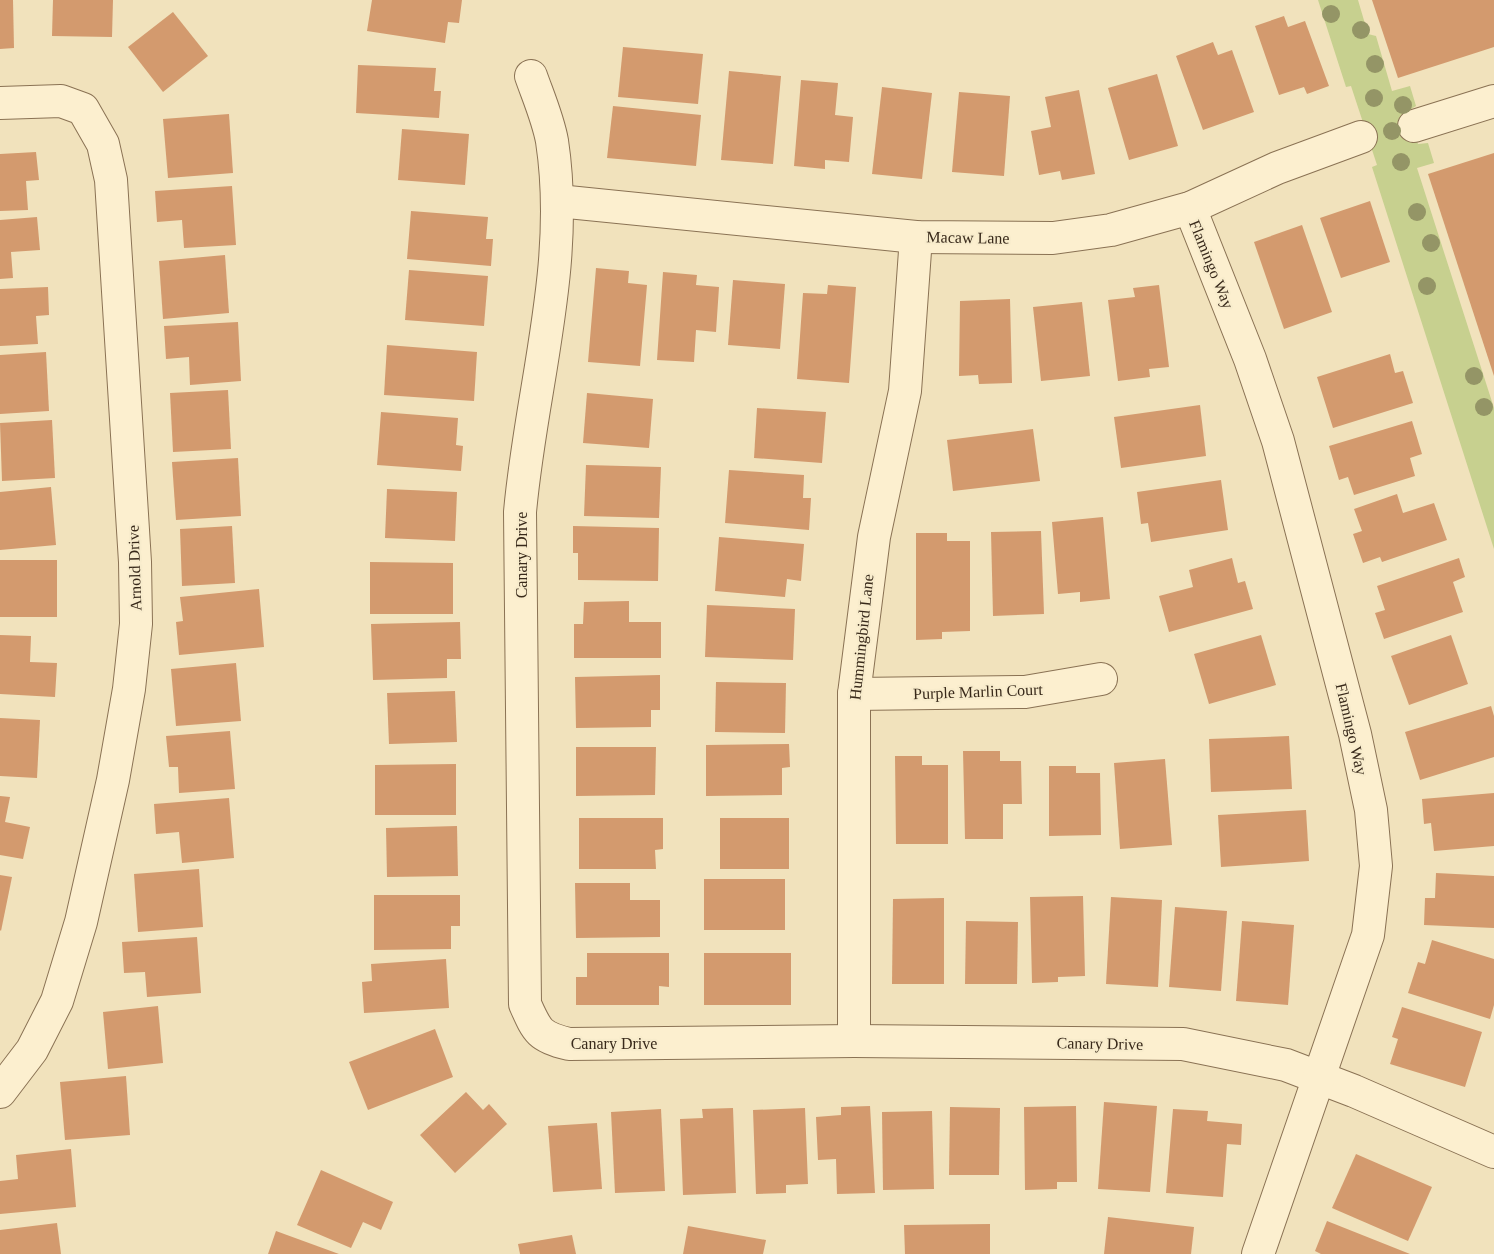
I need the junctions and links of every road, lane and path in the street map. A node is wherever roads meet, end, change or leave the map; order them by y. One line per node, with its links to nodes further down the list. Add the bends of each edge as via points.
1 (531, 76): 6 (street, Canary Drive, via 551,138)
2 (1494, 101): 4 (street)
3 (0, 103): 13 (street, Arnold Drive, via 61,101 83,109 103,144 111,180 136,624 113,780 81,922 57,1001 32,1050)
4 (1414, 126)
5 (1361, 137): 7 (street, Macaw Lane, via 1277,168)
6 (558, 201): 8 (street, Macaw Lane); 11 (street, Canary Drive, via 552,300 526,449 520,512 525,1004 539,1033 569,1044)
7 (1190, 208): 8 (street, Macaw Lane, via 1111,230 1053,238); 12 (street, Flamingo Way, via 1278,441 1355,734 1371,810 1376,866 1368,935)
8 (916, 237): 10 (street, Hummingbird Lane, via 905,391 874,537)
9 (1101, 679): 10 (street, Purple Marlin Court, via 1025,692)
10 (854, 694): 11 (street, Hummingbird Lane)
11 (854, 1041): 12 (street, Canary Drive, via 1183,1044 1286,1065)
12 (1318, 1077): 14 (street, Canary Drive); 15 (street, Flamingo Way)
13 (0, 1092)
14 (1494, 1152)
15 (1258, 1254)

